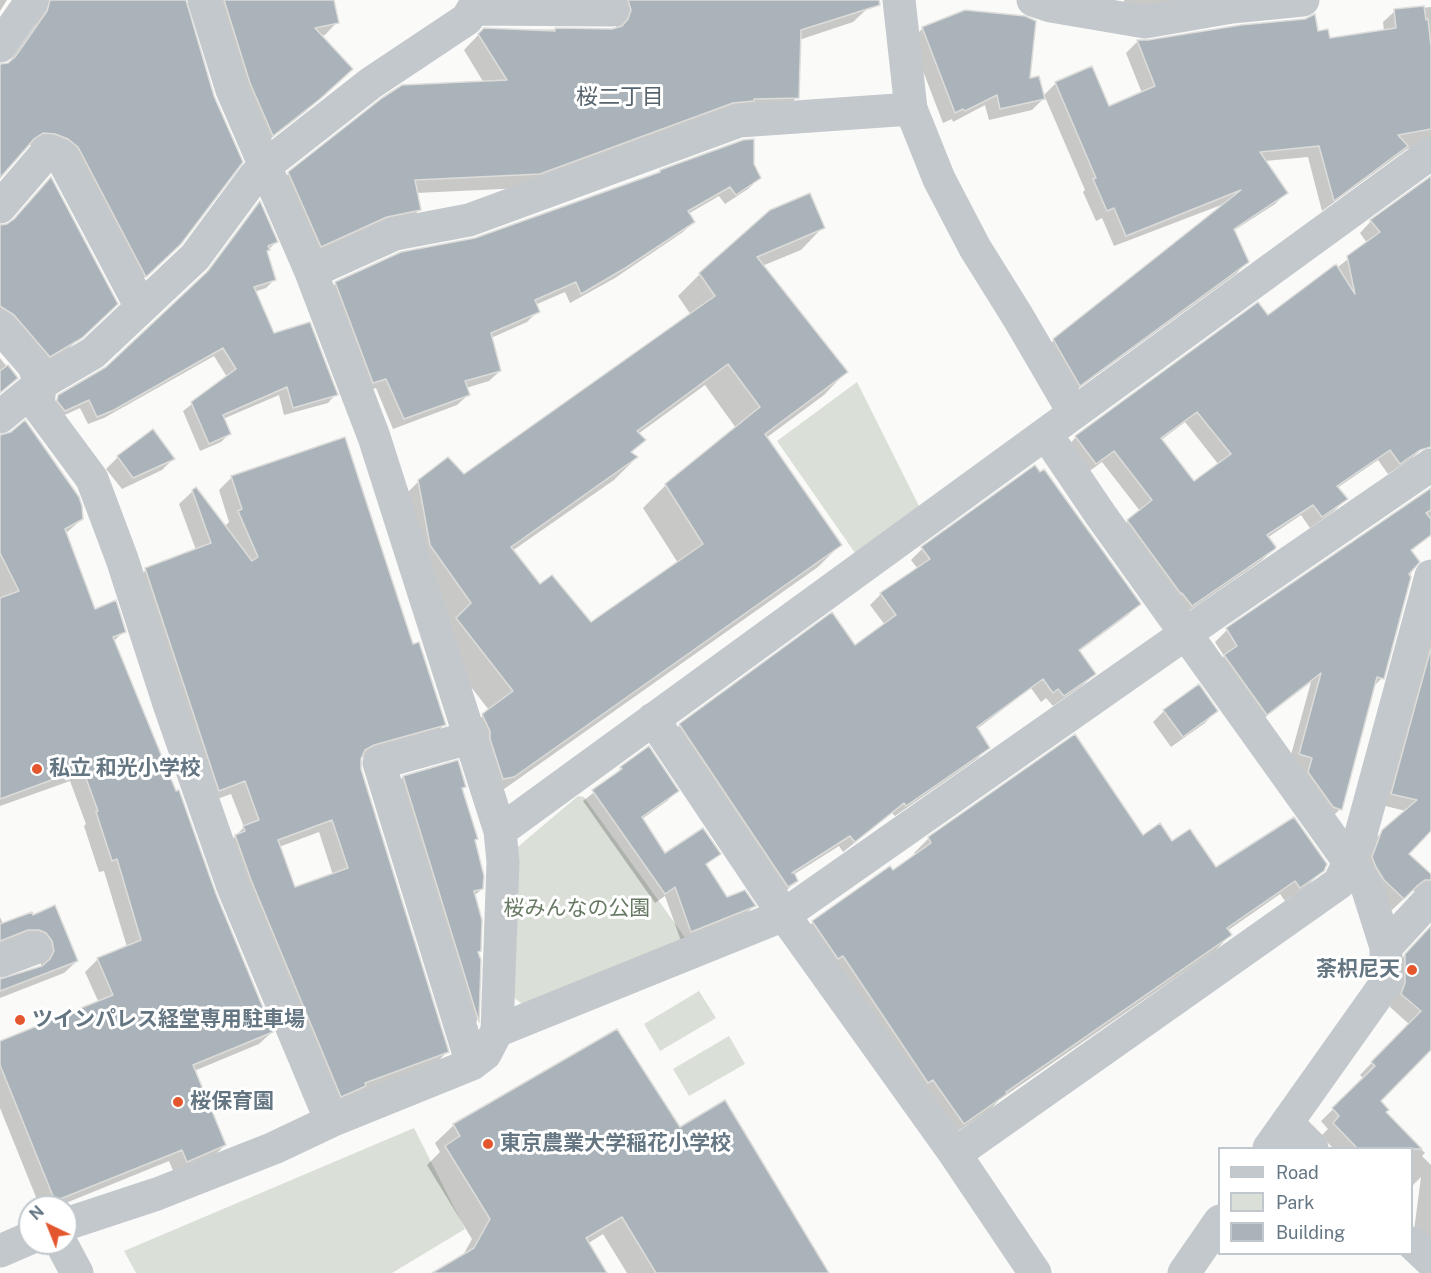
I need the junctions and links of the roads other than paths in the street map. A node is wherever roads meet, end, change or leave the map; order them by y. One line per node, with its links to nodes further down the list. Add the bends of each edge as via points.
1 (32, 0): 8 (street)
2 (204, 0): 11 (street, via 232,90)
3 (898, 0): 9 (street)
4 (1033, 0): 5 (street, via 1145,22)
5 (1304, 0)
6 (476, 5): 7 (street); 11 (street, via 467,19 371,82)
7 (612, 10)
8 (0, 46)
9 (911, 109): 13 (street, via 739,121 469,220 395,234); 17 (street, via 939,179 975,248)
10 (1431, 153): 17 (street)
11 (265, 166): 13 (street); 14 (street, via 195,257)
12 (0, 207): 14 (street, via 48,152 61,156)
13 (311, 272): 24 (street, via 374,437)
14 (141, 307): 16 (street, via 93,353)
15 (0, 327): 16 (street, via 33,366)
16 (40, 384): 18 (street); 34 (street, via 38,406 92,479 233,887)
17 (1074, 413): 19 (street)
18 (0, 417)
19 (1046, 435): 22 (street); 23 (street)
20 (1431, 465): 22 (street)
21 (1431, 576): 26 (street)
22 (1185, 634): 26 (street); 28 (street)
23 (652, 719): 25 (street); 28 (street)
24 (472, 737): 25 (street); 33 (street, via 379,763)
25 (500, 831): 32 (street, via 503,862)
26 (1350, 864): 29 (street, via 1367,887); 37 (street, via 1339,883)
27 (1431, 898): 29 (street)
28 (784, 915): 32 (street); 37 (street)
29 (1386, 947): 35 (street, via 1386,983)
30 (34, 948): 31 (street)
31 (0, 961)
32 (497, 1031): 33 (street, via 485,1054)
33 (472, 1064): 34 (street)
34 (332, 1121): 38 (street, via 157,1194)
35 (1278, 1136): 36 (street)
36 (1307, 1147)
37 (955, 1154): 46 (street)
38 (78, 1220)
39 (1218, 1224): 47 (street)
40 (18, 1243): 42 (street)
41 (1413, 1244): 44 (street)
42 (0, 1251)
43 (67, 1255): 45 (street)
44 (1431, 1261)
45 (77, 1273)
46 (1035, 1273)
47 (1184, 1273)

